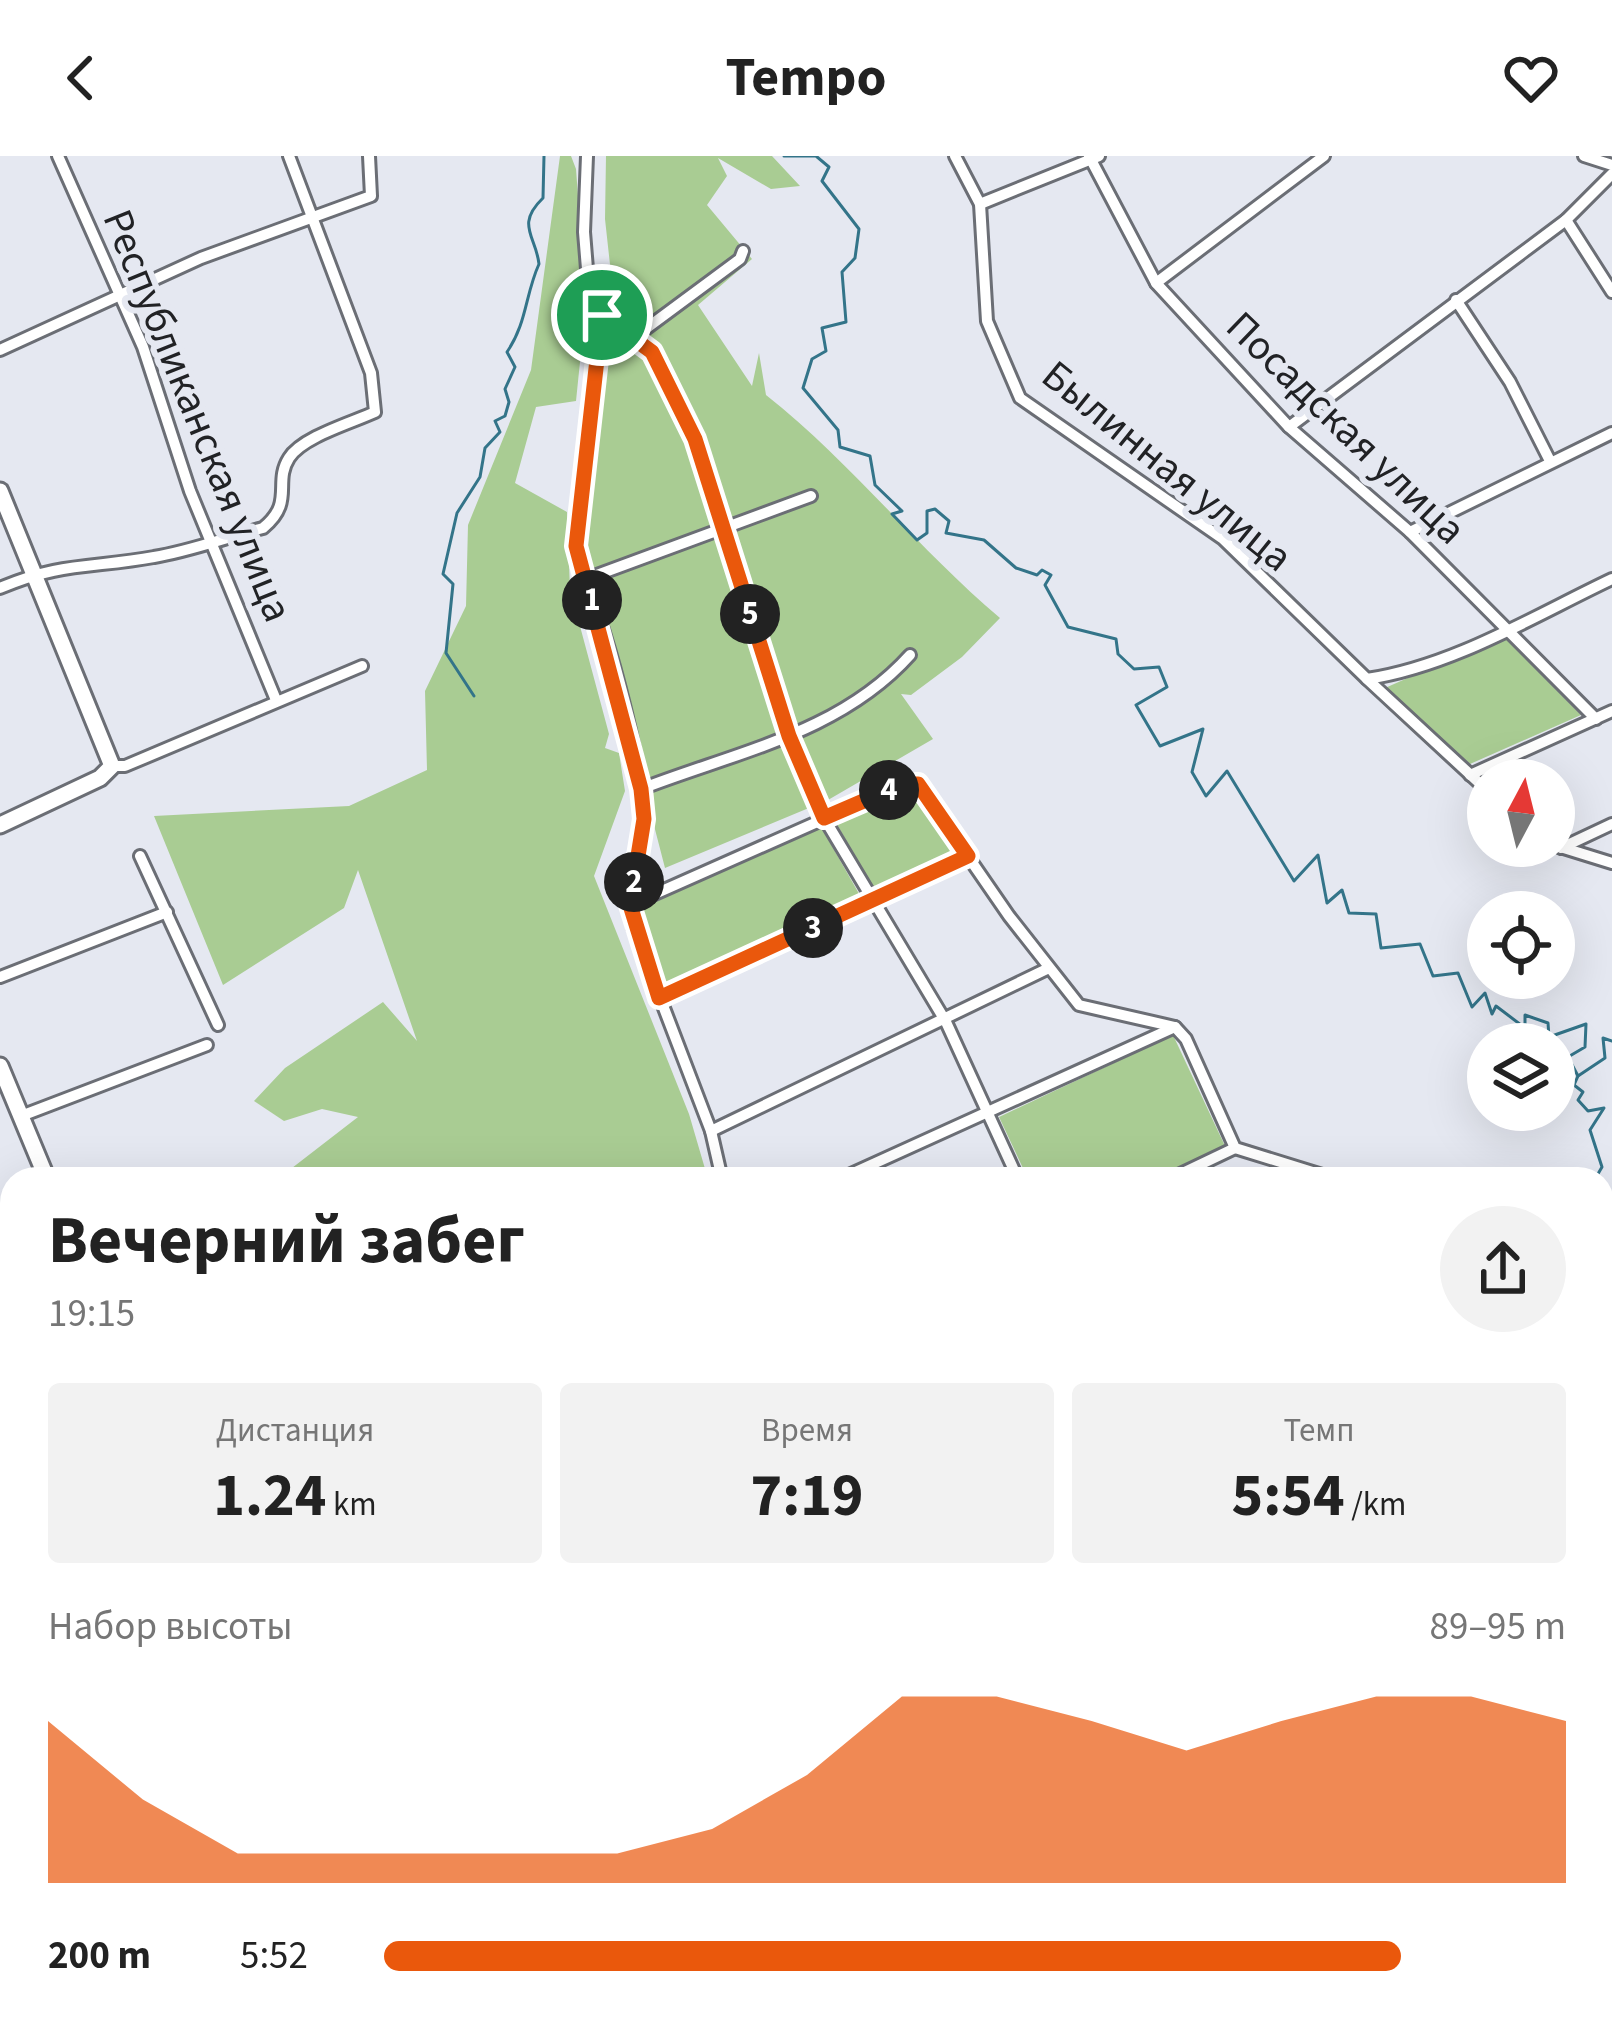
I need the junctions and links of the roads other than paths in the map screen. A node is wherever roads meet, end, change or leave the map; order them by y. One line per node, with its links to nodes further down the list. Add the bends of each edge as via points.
1 (58, 156): 17 (street, Республиканская улица)
2 (290, 156): 12 (street)
3 (369, 156): 12 (street, via 371,196)
4 (587, 156): 19 (street, via 588,281)
5 (955, 156): 11 (street, Былинная улица)
6 (1324, 156): 15 (street)
7 (1584, 156): 9 (street)
8 (1093, 158): 11 (street); 15 (street, Посадская улица)
9 (1612, 165)
10 (1612, 174): 13 (street)
11 (980, 204): 37 (street, Былинная улица, via 987,321 1020,398 1223,539)
12 (312, 216): 17 (street); 29 (street, via 371,373 375,412 292,452 285,495 263,528)
13 (1566, 220): 16 (street); 18 (street)
14 (743, 250): 20 (street)
15 (1156, 283): 22 (street, Посадская улица)
16 (1612, 292)
17 (119, 295): 21 (street); 29 (street, Республиканская улица)
18 (1456, 300): 22 (street); 24 (street)
19 (602, 315): 20 (street); 31 (street, via 576,546)
20 (636, 336): 27 (street, via 665,373)
21 (0, 350)
22 (1289, 427): 28 (street, Посадская улица)
23 (1612, 433): 24 (street)
24 (1550, 459): 28 (street)
25 (0, 491): 30 (street)
26 (811, 496): 27 (street)
27 (724, 529): 31 (street); 41 (street)
28 (1410, 532): 34 (street, Посадская улица)
29 (213, 541): 30 (street); 38 (street, Республиканская улица)
30 (35, 573): 33 (street); 43 (street)
31 (586, 579): 45 (street)
32 (1612, 579): 34 (street)
33 (0, 588)
34 (1506, 628): 37 (street, via 1402,674); 40 (street, Посадская улица)
35 (910, 655): 41 (street, via 848,710)
36 (362, 666): 38 (street)
37 (1367, 679): 44 (street, Былинная улица)
38 (276, 700): 43 (street)
39 (1612, 712): 40 (street)
40 (1596, 719): 42 (street)
41 (789, 736): 45 (street); 46 (street)
42 (1506, 759)
43 (112, 766): 48 (street)
44 (1467, 772)
45 (641, 789): 55 (street)
46 (824, 818): 52 (street, via 918,784); 54 (street); 55 (street)
47 (1612, 824): 49 (street)
48 (0, 825)
49 (1575, 839)
50 (1575, 852): 53 (street)
51 (140, 856): 56 (street)
52 (968, 856): 54 (street); 57 (street)
53 (1612, 863)
54 (873, 901): 59 (street); 60 (street)
55 (630, 905): 59 (street)
56 (167, 912): 58 (street); 61 (street)
57 (1049, 968): 60 (street); 62 (street, via 1079,1006)
58 (0, 977)
59 (659, 998): 67 (street)
60 (946, 1022): 65 (street); 67 (street)
61 (218, 1025)
62 (1175, 1028): 65 (street); 68 (street)
63 (207, 1045): 66 (street)
64 (0, 1066): 66 (street)
65 (988, 1112): 71 (street); 72 (street)
66 (21, 1116): 69 (street)
67 (711, 1131): 70 (street)
68 (1235, 1148): 73 (street); 74 (street)
69 (42, 1167)
70 (719, 1167)
71 (867, 1167)
72 (1013, 1167)
73 (1196, 1167)
74 (1296, 1167)

